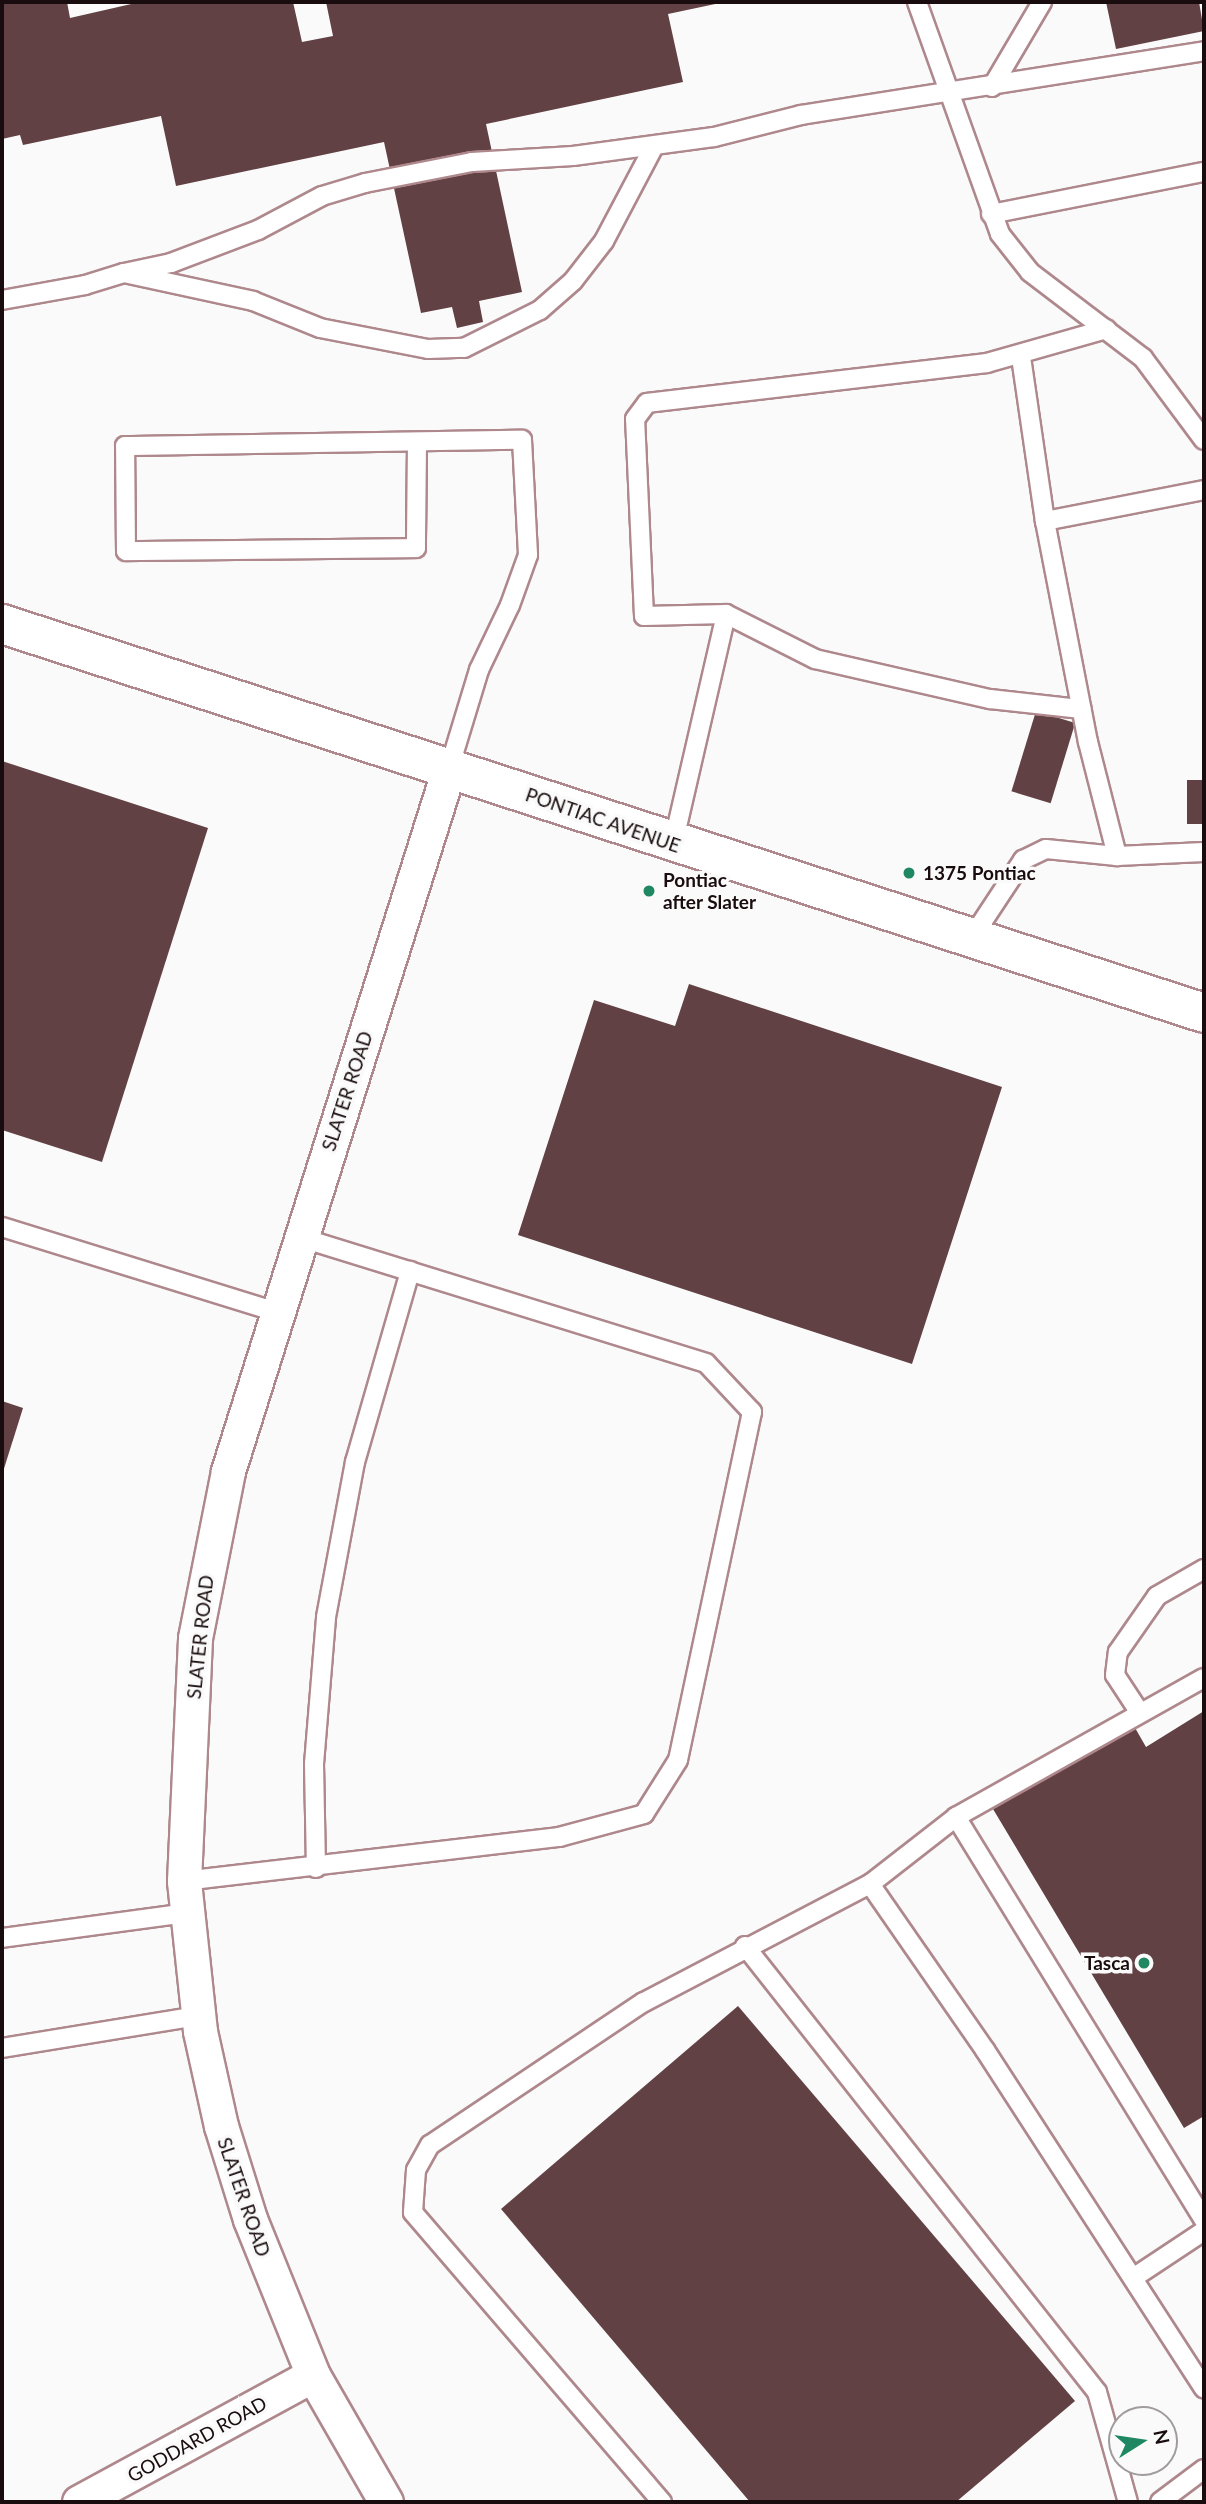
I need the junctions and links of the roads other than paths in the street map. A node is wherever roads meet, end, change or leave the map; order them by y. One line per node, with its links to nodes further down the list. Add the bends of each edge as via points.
1 (916, 2): 5 (lane)
2 (1042, 2): 4 (lane)
3 (1204, 51): 4 (lane)
4 (992, 87): 5 (lane)
5 (948, 95): 6 (lane, via 801,115); 8 (lane)
6 (654, 146): 9 (lane, via 472,162 365,183 323,196 258,230 171,263); 9 (lane, via 604,241 573,281 540,310 464,348 428,349 320,328 253,302)
7 (1204, 172): 8 (lane)
8 (991, 215): 11 (lane, via 1030,272)
9 (124, 273): 10 (lane)
10 (2, 300)
11 (1106, 329): 12 (lane); 13 (lane, via 1143,358)
12 (1021, 357): 16 (lane); 17 (lane, via 647,403 635,419 644,616)
13 (1204, 440)
14 (417, 444): 14 (lane, via 125,446 125,551 416,548); 20 (lane, via 522,440 527,555 510,605 479,670)
15 (1204, 490): 16 (lane)
16 (1045, 521): 19 (lane)
17 (726, 614): 19 (lane, via 815,659 990,699); 21 (lane)
18 (2, 624): 20 (main road, PONTIAC AVENUE)
19 (1081, 709): 23 (lane)
20 (449, 769): 21 (main road, PONTIAC AVENUE); 27 (street, SLATER ROAD)
21 (673, 844): 24 (main road, PONTIAC AVENUE)
22 (1204, 852): 23 (lane)
23 (1117, 856): 24 (lane, via 1046,849 1023,860)
24 (971, 939): 25 (main road, PONTIAC AVENUE)
25 (1204, 1013)
26 (2, 1227): 29 (lane)
27 (299, 1237): 28 (lane); 29 (street, SLATER ROAD)
28 (410, 1271): 34 (lane, via 355,1462 326,1617); 34 (lane, via 706,1363 752,1412 678,1760 644,1814 559,1837)
29 (277, 1312): 36 (street, SLATER ROAD, via 228,1471 197,1626)
30 (1204, 1569): 32 (lane, via 1157,1596 1118,1652 1115,1675)
31 (1204, 1678): 32 (lane)
32 (1140, 1713): 33 (lane)
33 (956, 1816): 35 (lane); 41 (lane)
34 (309, 1869): 36 (lane)
35 (870, 1884): 38 (lane); 43 (lane)
36 (185, 1897): 37 (lane); 39 (street, SLATER ROAD)
37 (2, 1938)
38 (745, 1946): 49 (lane, via 644,2001 441,2138 430,2146 416,2170 413,2212); 50 (lane, via 1097,2392)
39 (198, 2016): 40 (lane); 44 (street, SLATER ROAD, via 221,2126 250,2219)
40 (2, 2048)
41 (1204, 2220)
42 (1204, 2231): 43 (lane)
43 (1133, 2278): 45 (lane)
44 (313, 2375): 47 (street, GODDARD ROAD); 48 (street, SLATER ROAD)
45 (1204, 2388)
46 (1204, 2469): 51 (lane)
47 (79, 2502)
48 (386, 2502)
49 (662, 2502)
50 (1128, 2502)
51 (1160, 2502)

